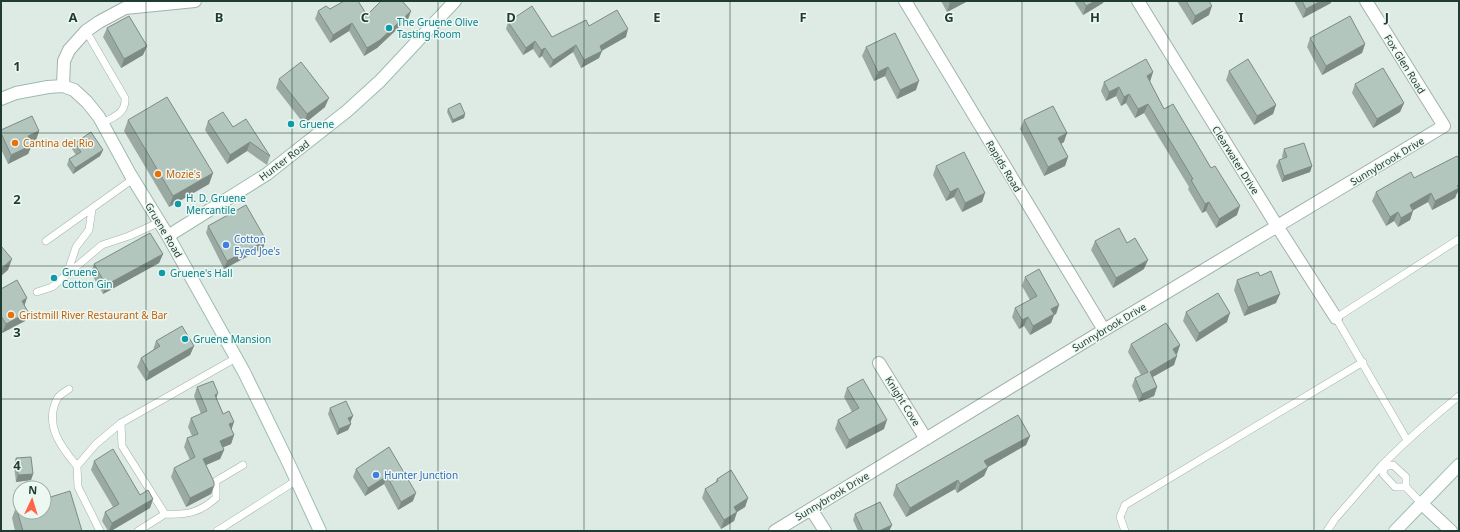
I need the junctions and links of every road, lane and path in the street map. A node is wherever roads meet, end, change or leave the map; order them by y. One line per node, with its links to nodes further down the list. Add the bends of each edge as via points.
1 (195, 1): 6 (street, via 125,8)
2 (455, 1): 15 (street, Hunter Road, via 380,81 325,129 267,174)
3 (905, 1): 21 (street, Rapids Road)
4 (1138, 1): 14 (street, Clearwater Drive)
5 (1366, 1): 10 (street, Fox Glen Road)
6 (86, 31): 7 (street, via 69,50 64,61); 9 (lane, via 125,98 122,111)
7 (62, 86): 8 (street, via 16,93); 9 (street, Gruene Road, via 74,90 88,102)
8 (1, 99)
9 (103, 123): 11 (street, Gruene Road)
10 (1444, 126): 14 (street, Sunnybrook Drive)
11 (133, 179): 12 (lane); 13 (street, Gruene Road)
12 (92, 209): 17 (lane); 18 (lane, via 89,230 76,247)
13 (160, 222): 15 (street, Gruene Road); 18 (lane, via 102,245)
14 (1277, 226): 20 (street, Clearwater Drive); 21 (street, Sunnybrook Drive)
15 (168, 236): 22 (street, Gruene Road)
16 (1459, 239): 20 (lane)
17 (46, 241)
18 (67, 274): 19 (lane, via 52,287)
19 (37, 292)
20 (1336, 318): 23 (lane)
21 (1104, 330): 28 (street, Sunnybrook Drive)
22 (236, 358): 27 (lane); 34 (street, Gruene Road)
23 (1362, 362): 29 (lane); 45 (lane, via 1126,505 1120,517)
24 (879, 363): 28 (street, Knight Cove)
25 (69, 389): 32 (lane, via 58,398 52,415 54,433)
26 (1459, 396): 29 (lane)
27 (121, 423): 32 (lane, via 96,444); 38 (lane, via 122,446)
28 (926, 439): 37 (street, Sunnybrook Drive)
29 (1407, 440): 33 (lane)
30 (243, 465): 38 (lane, via 216,481 216,498 205,508 183,514)
31 (1459, 465): 36 (street)
32 (77, 466): 39 (lane, via 78,487)
33 (1383, 466): 35 (lane, via 1383,474 1395,487); 35 (lane, via 1393,466 1406,477); 46 (lane)
34 (297, 480): 41 (lane); 42 (street, Gruene Road)
35 (1406, 487): 36 (lane)
36 (1421, 503): 47 (street); 48 (street)
37 (811, 509): 43 (street, Sunnybrook Drive); 44 (street)
38 (165, 514): 40 (lane)
39 (100, 531)
40 (138, 531)
41 (217, 531)
42 (320, 531)
43 (775, 531)
44 (825, 531)
45 (1125, 531)
46 (1327, 531)
47 (1394, 531)
48 (1451, 531)

